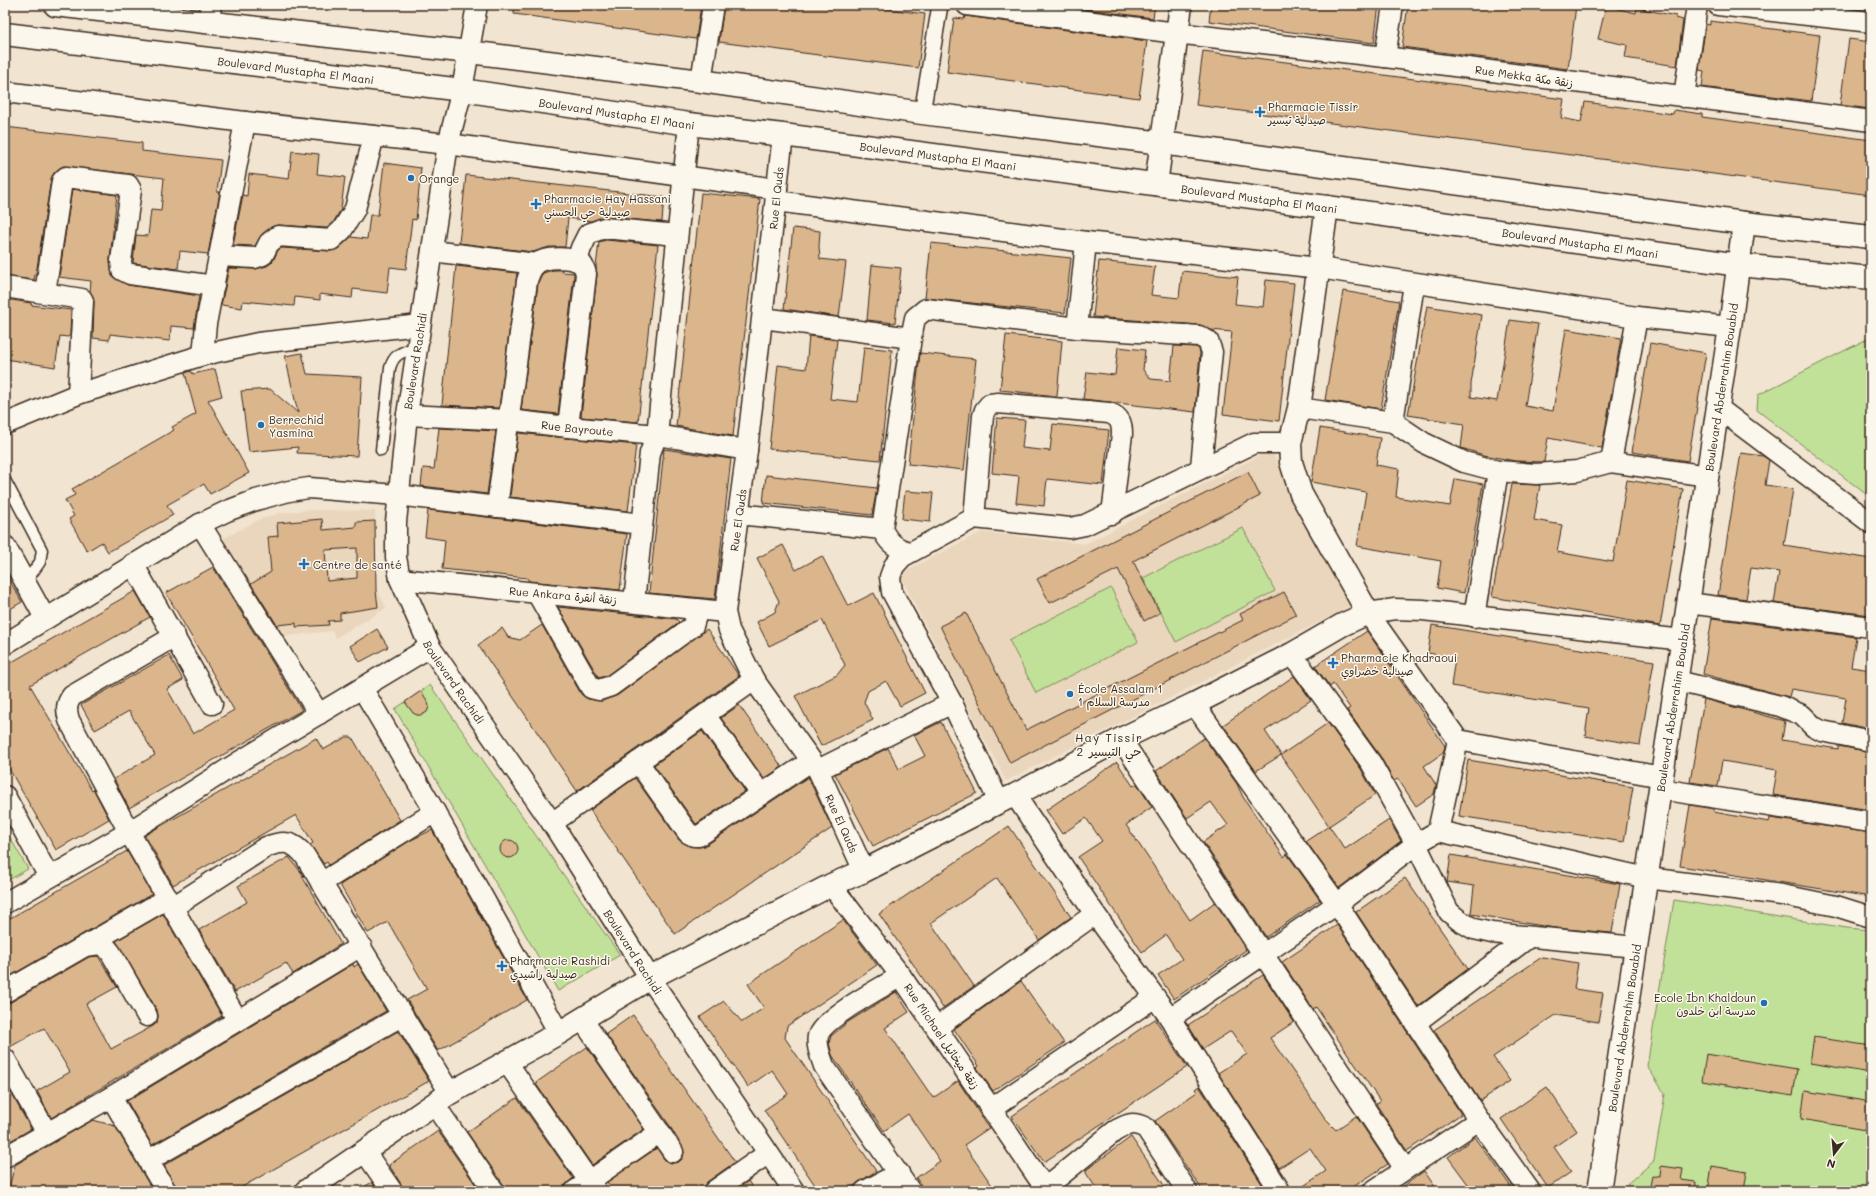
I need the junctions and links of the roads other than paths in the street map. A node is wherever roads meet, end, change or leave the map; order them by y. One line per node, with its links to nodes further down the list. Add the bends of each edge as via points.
1 (55, 5): 11 (street)
2 (477, 5): 15 (street, Boulevard Rachidi)
3 (713, 5): 17 (street)
4 (940, 5): 21 (street)
5 (967, 5): 10 (street, Rue Mekka زنقة مكة)
6 (1181, 5): 13 (street)
7 (1393, 5): 16 (street)
8 (1697, 5): 20 (street)
9 (1718, 5): 12 (street)
10 (1000, 7): 13 (street, Rue Mekka زنقة مكة)
11 (210, 14): 15 (street)
12 (1871, 22)
13 (1176, 33): 16 (street, Rue Mekka زنقة مكة); 27 (street)
14 (5, 34): 18 (street, Boulevard Mustapha El Maani)
15 (469, 52): 17 (street); 18 (street, Boulevard Rachidi)
16 (1385, 57): 20 (street, Rue Mekka زنقة مكة)
17 (701, 81): 21 (street)
18 (462, 90): 24 (street, Boulevard Mustapha El Maani); 28 (street, Boulevard Rachidi)
19 (5, 92): 22 (street)
20 (1684, 97): 23 (street, Rue Mekka زنقة مكة)
21 (922, 113): 27 (street)
22 (245, 122): 26 (street); 38 (street)
23 (1871, 122)
24 (689, 124): 25 (street, Boulevard Mustapha El Maani); 29 (street)
25 (783, 135): 30 (street, Boulevard Mustapha El Maani); 31 (street, Rue El Quds)
26 (374, 136): 28 (street); 38 (street, via 355,209 342,230 331,240 278,236 269,243 263,256)
27 (1162, 143): 30 (street); 33 (street)
28 (448, 144): 29 (street); 37 (street, Boulevard Rachidi)
29 (684, 176): 31 (street); 34 (street)
30 (1156, 184): 32 (street, Boulevard Mustapha El Maani)
31 (777, 195): 36 (street); 49 (street, Rue El Quds)
32 (1327, 207): 41 (street, Boulevard Mustapha El Maani); 42 (street)
33 (1744, 223): 35 (street); 41 (street, Boulevard Abderrahim Bouabid)
34 (677, 235): 39 (street, via 604,228 588,234); 64 (street)
35 (1871, 237)
36 (1086, 242): 42 (street); 52 (street)
37 (432, 250): 40 (street); 50 (street, Boulevard Rachidi)
38 (219, 256): 45 (street)
39 (577, 262): 40 (street, via 544,260); 63 (street, via 584,267 586,274)
40 (536, 264): 60 (street, via 528,281)
41 (1739, 265): 43 (street, Boulevard Mustapha El Maani); 51 (street, Boulevard Abderrahim Bouabid)
42 (1319, 268): 44 (street); 57 (street)
43 (1871, 278)
44 (1414, 284): 48 (street); 61 (street)
45 (214, 286): 47 (street, via 130,274 122,270 130,187 66,177 62,182); 55 (street)
46 (5, 287): 47 (street)
47 (45, 293): 56 (street, via 80,298 84,301)
48 (1637, 317): 51 (street); 68 (street)
49 (763, 318): 53 (street); 67 (street, Rue El Quds)
50 (420, 325): 54 (street, Boulevard Rachidi); 55 (street, via 258,343)
51 (1730, 327): 58 (street, Boulevard Abderrahim Bouabid)
52 (1077, 328): 53 (street, via 926,309 915,318); 69 (street, via 1199,336 1208,341 1212,360)
53 (911, 338): 81 (street)
54 (417, 348): 59 (street, Boulevard Rachidi); 66 (lane, via 396,354 392,360)
55 (203, 354): 56 (street)
56 (78, 394): 62 (street)
57 (1299, 408): 61 (street); 65 (street)
58 (1718, 408): 71 (street, Boulevard Abderrahim Bouabid); 78 (street)
59 (407, 415): 60 (street, Rue Bayroute); 73 (street, Boulevard Rachidi)
60 (509, 420): 63 (street, Rue Bayroute); 74 (street)
61 (1393, 422): 70 (street, via 1424,443 1464,462)
62 (5, 424)
63 (568, 427): 64 (street, Rue Bayroute)
64 (657, 436): 67 (street, Rue Bayroute); 80 (street, via 650,453)
65 (1290, 443): 69 (street, via 1254,443); 92 (street, via 1291,462 1301,494)
66 (381, 450)
67 (747, 450): 75 (street, Rue El Quds)
68 (1611, 462): 70 (street, via 1577,471 1536,474); 71 (street)
69 (1201, 467): 76 (street)
70 (1498, 471): 93 (street)
71 (1708, 476): 89 (street, Boulevard Abderrahim Bouabid)
72 (5, 480): 86 (lane, via 42,550 40,562)
73 (397, 495): 74 (street); 79 (street, via 309,488 289,491 227,511); 85 (street, Boulevard Rachidi, via 396,557)
74 (497, 507): 80 (street)
75 (738, 514): 81 (street); 91 (street, Rue El Quds)
76 (1112, 514): 77 (street, via 1070,528); 77 (street, via 1122,429 1117,416 1109,413 998,403 990,404 983,416)
77 (974, 518): 83 (street)
78 (1871, 523)
79 (200, 524): 84 (street); 107 (street)
80 (642, 524): 88 (street)
81 (882, 529): 83 (street, via 886,539 897,548)
82 (5, 546): 86 (street)
83 (909, 552): 104 (street, via 894,566 890,577 892,592)
84 (133, 564): 94 (street); 96 (street)
85 (400, 579): 87 (street, Rue Ankara زنقة أنقرة); 99 (street, Boulevard Rachidi)
86 (25, 583): 94 (street)
87 (537, 593): 88 (street, Rue Ankara زنقة أنقرة); 90 (street, via 591,688 599,690 611,686 693,626)
88 (634, 602): 90 (street, Rue Ankara زنقة أنقرة)
89 (1688, 603): 95 (street); 97 (street, Boulevard Abderrahim Bouabid)
90 (698, 609): 91 (street, Rue Ankara زنقة أنقرة)
91 (725, 612): 101 (street, Rue El Quds, via 729,630)
92 (1368, 613): 93 (street, via 1395,609); 100 (street); 110 (street)
93 (1474, 617): 97 (street)
94 (45, 618): 98 (street)
95 (1871, 627)
96 (175, 636): 105 (street); 122 (street, via 86,687 67,702 69,720)
97 (1683, 640): 102 (street, Boulevard Abderrahim Bouabid)
98 (5, 644)
99 (430, 647): 103 (street); 120 (street, Boulevard Rachidi)
100 (1292, 654): 106 (street); 123 (street, via 1371,763)
101 (754, 680): 108 (street); 113 (street, Rue El Quds)
102 (1677, 681): 111 (street, via 1780,706 1802,715 1822,731); 114 (street, Boulevard Abderrahim Bouabid)
103 (362, 688): 107 (street); 118 (street)
104 (952, 703): 113 (street); 117 (street)
105 (212, 704)
106 (1194, 704): 109 (street); 131 (street)
107 (319, 714): 122 (street)
108 (705, 715): 112 (street); 115 (street)
109 (1121, 739): 117 (street); 138 (street)
110 (1458, 740): 114 (street); 121 (street)
111 (1871, 741)
112 (638, 762): 115 (street, via 688,833 694,836 699,836); 120 (street)
113 (814, 766): 115 (street); 124 (street, Rue El Quds)
114 (1661, 783): 119 (street); 126 (street, Boulevard Abderrahim Bouabid)
115 (761, 794)
116 (5, 796): 125 (street)
117 (1007, 798): 124 (street); 132 (street)
118 (435, 812): 127 (street); 150 (street)
119 (1871, 822)
120 (552, 823): 140 (street, Boulevard Rachidi)
121 (1438, 831): 123 (street); 126 (street)
122 (129, 832): 125 (street); 130 (street)
123 (1416, 844): 131 (street); 134 (street, via 1449,912 1474,929)
124 (864, 871): 128 (street)
125 (48, 877): 129 (street)
126 (1647, 878): 133 (street, via 1782,895 1836,906); 137 (street, Boulevard Abderrahim Bouabid)
127 (321, 883): 130 (street, via 298,847 283,842 266,847); 136 (street)
128 (831, 885): 139 (street, Rue Michael زنقة ميخائيل); 140 (street)
129 (5, 902)
130 (171, 903): 135 (street); 147 (street)
131 (1337, 904): 138 (street); 148 (street)
132 (1095, 914): 142 (street); 149 (street)
133 (1871, 917)
134 (1529, 937): 137 (street); 148 (street)
135 (85, 946): 141 (street); 144 (street, via 101,944 107,948)
136 (361, 946): 143 (street); 147 (street)
137 (1636, 947): 180 (street, Boulevard Abderrahim Bouabid)
138 (1263, 954): 145 (street); 164 (street)
139 (901, 976): 149 (street, Rue Michael زنقة ميخائيل); 165 (street, via 829,1021 818,1036 819,1054 824,1066)
140 (650, 978): 146 (street); 161 (street, Boulevard Rachidi)
141 (5, 992)
142 (1155, 998): 145 (street); 155 (street)
143 (403, 1015): 154 (street); 163 (street)
144 (147, 1016)
145 (1170, 1018): 177 (street)
146 (582, 1019): 150 (street); 157 (street)
147 (238, 1021): 153 (street)
148 (1415, 1023): 156 (street)
149 (937, 1027): 155 (street, Rue Michael زنقة ميخائيل)
150 (559, 1033): 152 (street)
151 (5, 1059): 158 (street)
152 (506, 1061): 154 (street); 166 (street)
153 (111, 1097): 158 (street); 163 (street)
154 (442, 1099): 159 (street); 171 (street)
155 (991, 1109): 167 (street, Rue Michael زنقة ميخائيل)
156 (1479, 1120): 164 (street); 179 (street)
157 (660, 1132): 160 (street); 166 (street)
158 (47, 1133): 162 (street)
159 (365, 1152): 169 (street); 170 (street)
160 (673, 1152)
161 (767, 1154): 172 (street); 173 (street, Boulevard Rachidi)
162 (5, 1157)
163 (149, 1160): 168 (street)
164 (1405, 1169): 178 (street)
165 (899, 1173): 174 (street); 175 (street)
166 (587, 1188)
167 (1046, 1189): 176 (street, via 1115,1131 1127,1124 1136,1124 1146,1128)
168 (166, 1191)
169 (306, 1191)
170 (392, 1191)
171 (494, 1191)
172 (714, 1191)
173 (794, 1191)
174 (865, 1191)
175 (910, 1191)
176 (1187, 1191)
177 (1280, 1191)
178 (1373, 1191)
179 (1530, 1191)
180 (1599, 1191)

